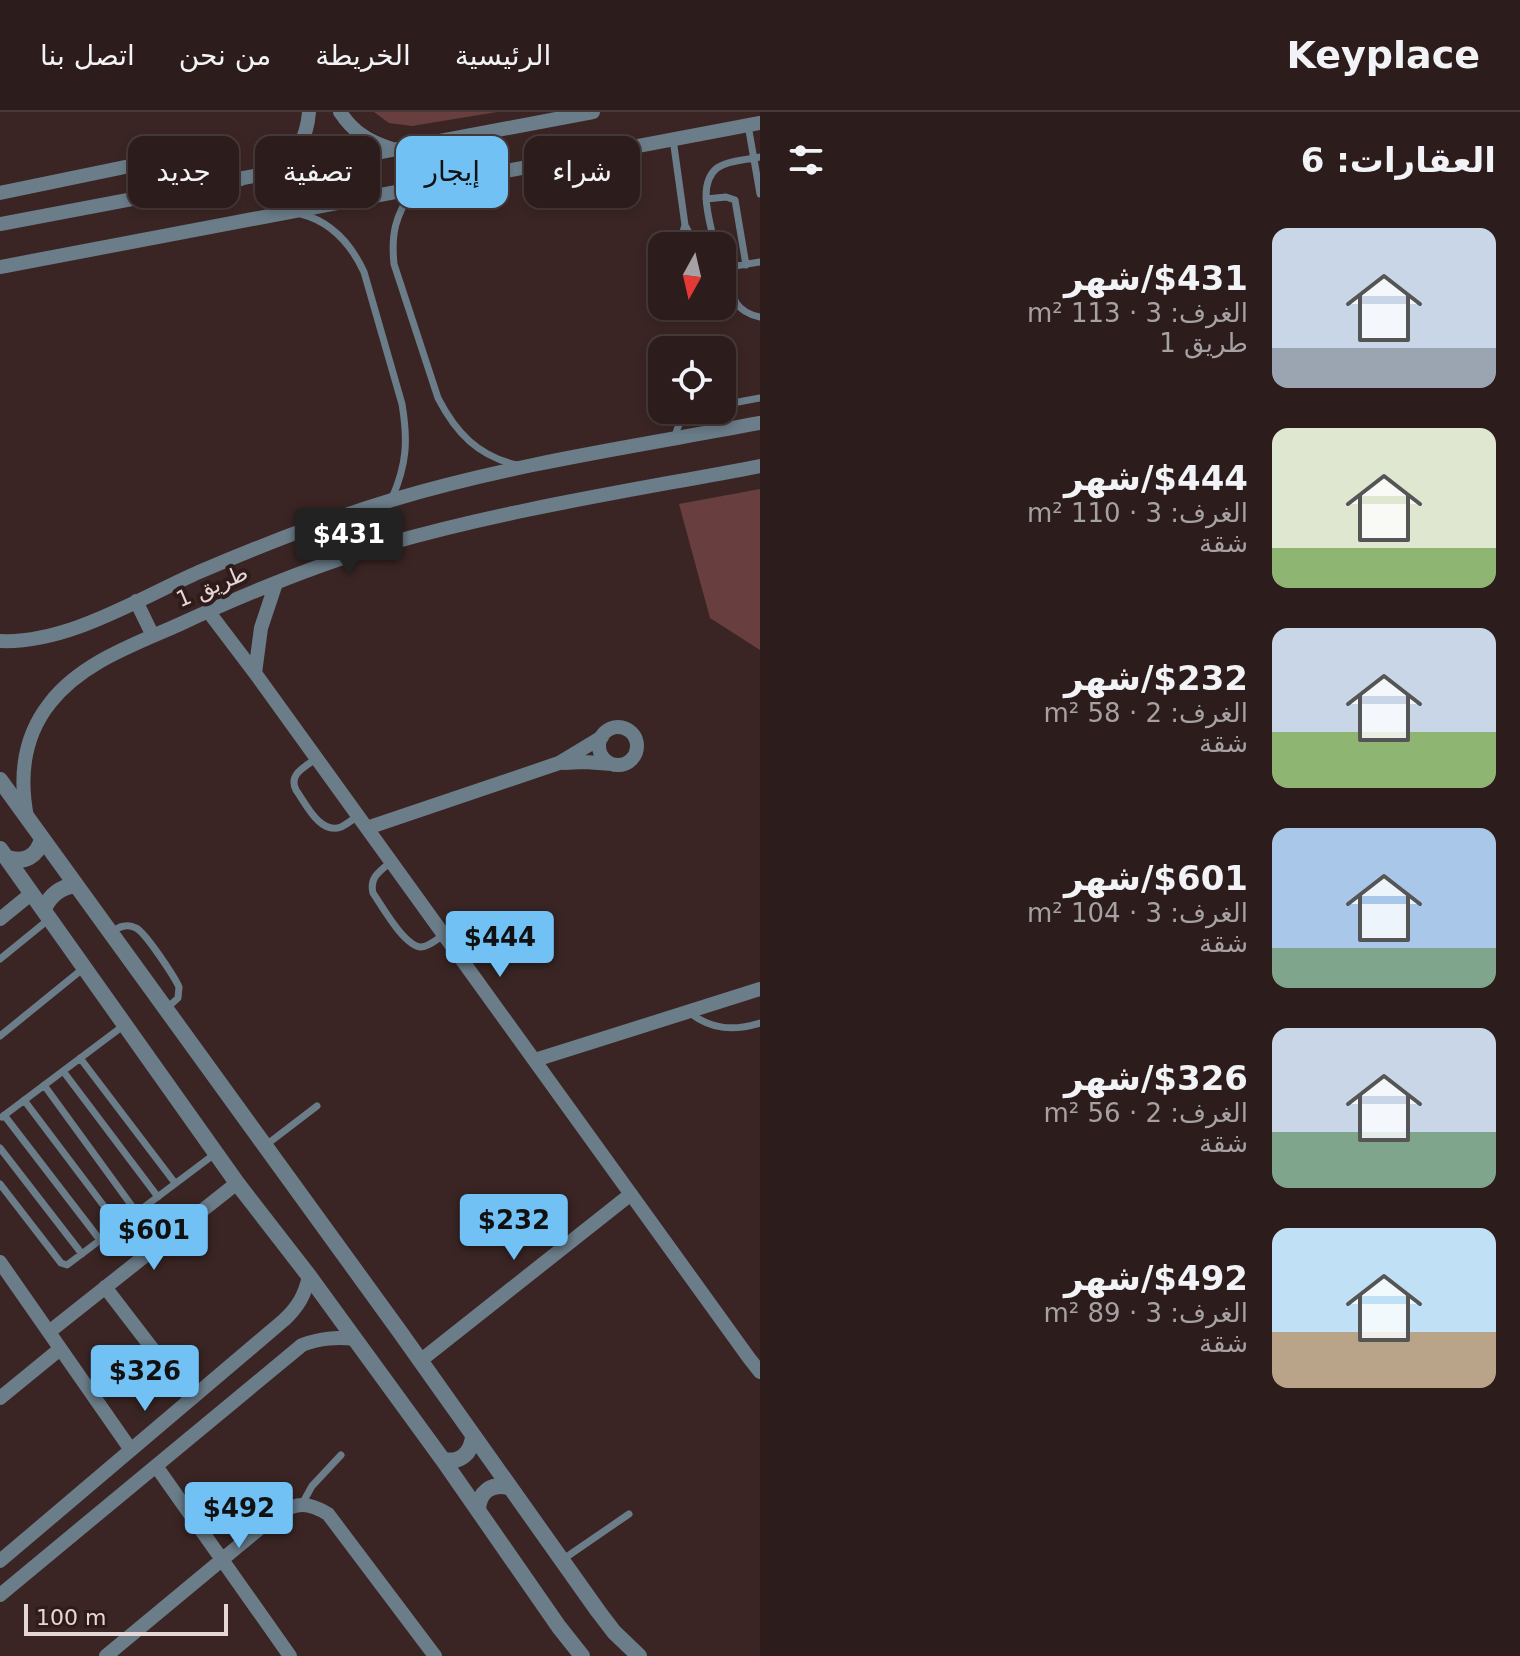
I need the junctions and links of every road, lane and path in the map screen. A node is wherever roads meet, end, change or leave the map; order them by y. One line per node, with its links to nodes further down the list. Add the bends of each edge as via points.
1 (309, 112): 6 (street)
2 (340, 112): 8 (street, via 363,137)
3 (593, 112): 4 (street)
4 (549, 116): 8 (street)
5 (754, 124): 7 (street); 10 (lane)
6 (304, 136)
7 (673, 139): 11 (street); 21 (lane)
8 (392, 149): 9 (street)
9 (380, 151)
10 (757, 158): 16 (lane); 17 (lane, via 718,168 706,186)
11 (508, 170)
12 (255, 177): 13 (street)
13 (241, 179): 15 (street, via 200,162 154,161); 20 (street)
14 (396, 192): 19 (street)
15 (0, 193)
16 (760, 194)
17 (706, 199): 24 (lane); 26 (lane, via 735,200)
18 (402, 208): 37 (lane, via 392,244 394,264 438,398 464,437 483,452)
19 (291, 212): 28 (street); 38 (lane, via 328,225 356,254 364,272 406,423 404,463)
20 (0, 224)
21 (685, 225): 22 (lane); 23 (lane)
22 (683, 232)
23 (689, 232)
24 (712, 232)
25 (760, 262): 26 (lane)
26 (746, 265): 27 (lane)
27 (736, 266)
28 (0, 267)
29 (736, 303): 30 (lane)
30 (760, 317)
31 (760, 398): 32 (lane)
32 (736, 402)
33 (760, 423): 35 (street, طريق 1)
34 (679, 424): 35 (lane)
35 (675, 439): 37 (street, طريق 1)
36 (760, 466): 39 (street, طريق 1, via 443,530)
37 (527, 467): 38 (street, طريق 1)
38 (391, 500): 40 (street, طريق 1, via 275,541)
39 (276, 583): 41 (street, طريق 1); 44 (street, via 261,628)
40 (136, 601): 42 (street); 43 (street, طريق 1, via 43,638)
41 (208, 611): 42 (street, طريق 1); 44 (street)
42 (153, 636): 50 (street, طريق 1, via 84,671 50,703 24,759)
43 (0, 641)
44 (255, 673): 46 (street)
45 (602, 737): 47 (street); 48 (street, via 601,753); 48 (street, via 615,727 623,728 637,743 629,761)
46 (317, 758): 51 (street); 51 (lane, via 293,779 304,801 326,827)
47 (559, 763): 48 (street); 51 (street)
48 (612, 764)
49 (0, 780): 50 (street)
50 (27, 818): 52 (street)
51 (363, 822): 54 (street)
52 (42, 839): 53 (street, via 40,848 25,860); 55 (street)
53 (3, 854): 56 (street)
54 (392, 861): 60 (street); 60 (lane, via 375,875 371,887 406,940 426,946)
55 (76, 885): 57 (street, via 59,890 47,902); 59 (street)
56 (32, 893): 57 (street); 58 (street)
57 (47, 914): 61 (lane); 62 (street)
58 (0, 919)
59 (110, 932): 64 (street); 64 (lane, via 125,925 141,931 179,987 178,998)
60 (444, 934): 70 (street)
61 (0, 959)
62 (85, 967): 67 (street); 68 (lane)
63 (760, 989): 65 (street)
64 (165, 1009): 76 (street)
65 (688, 1012): 66 (lane, via 714,1027); 70 (street)
66 (760, 1023)
67 (125, 1024): 69 (lane); 78 (street)
68 (0, 1036)
69 (80, 1058): 71 (lane); 79 (lane)
70 (535, 1060): 82 (street)
71 (63, 1071): 72 (lane); 83 (lane)
72 (44, 1085): 73 (lane); 84 (lane)
73 (24, 1100): 75 (lane); 85 (lane)
74 (317, 1106): 76 (lane)
75 (2, 1117): 86 (lane)
76 (264, 1147): 94 (street)
77 (0, 1148): 87 (lane)
78 (216, 1153): 79 (lane); 80 (street)
79 (175, 1183): 83 (lane)
80 (237, 1183): 89 (street); 90 (street)
81 (0, 1184): 87 (lane, via 61,1263 67,1265)
82 (631, 1194): 94 (street); 95 (street)
83 (158, 1197): 84 (lane)
84 (137, 1213): 85 (lane)
85 (119, 1226): 86 (lane)
86 (100, 1240): 87 (lane)
87 (82, 1254)
88 (0, 1262): 91 (street)
89 (309, 1276): 92 (street); 97 (street, via 297,1308)
90 (105, 1287): 91 (street); 97 (street)
91 (49, 1332): 93 (street)
92 (355, 1339): 101 (street); 102 (street, via 319,1339 302,1345)
93 (60, 1349): 96 (street); 99 (street)
94 (420, 1361): 98 (street)
95 (760, 1372)
96 (0, 1398)
97 (191, 1399): 99 (street)
98 (473, 1437): 101 (street, via 464,1456); 103 (street)
99 (131, 1450): 109 (street)
100 (341, 1455): 104 (lane)
101 (443, 1460): 105 (street)
102 (156, 1466): 107 (street); 110 (street)
103 (508, 1487): 105 (street, via 486,1490); 108 (street)
104 (302, 1504): 107 (street, via 277,1514); 113 (street, via 328,1514)
105 (478, 1510): 114 (street)
106 (629, 1514): 108 (lane)
107 (222, 1559): 111 (street); 112 (street)
108 (562, 1560): 115 (street, via 614,1632)
109 (0, 1561)
110 (0, 1595)
111 (285, 1654)
112 (106, 1656)
113 (435, 1656)
114 (582, 1656)
115 (639, 1656)

